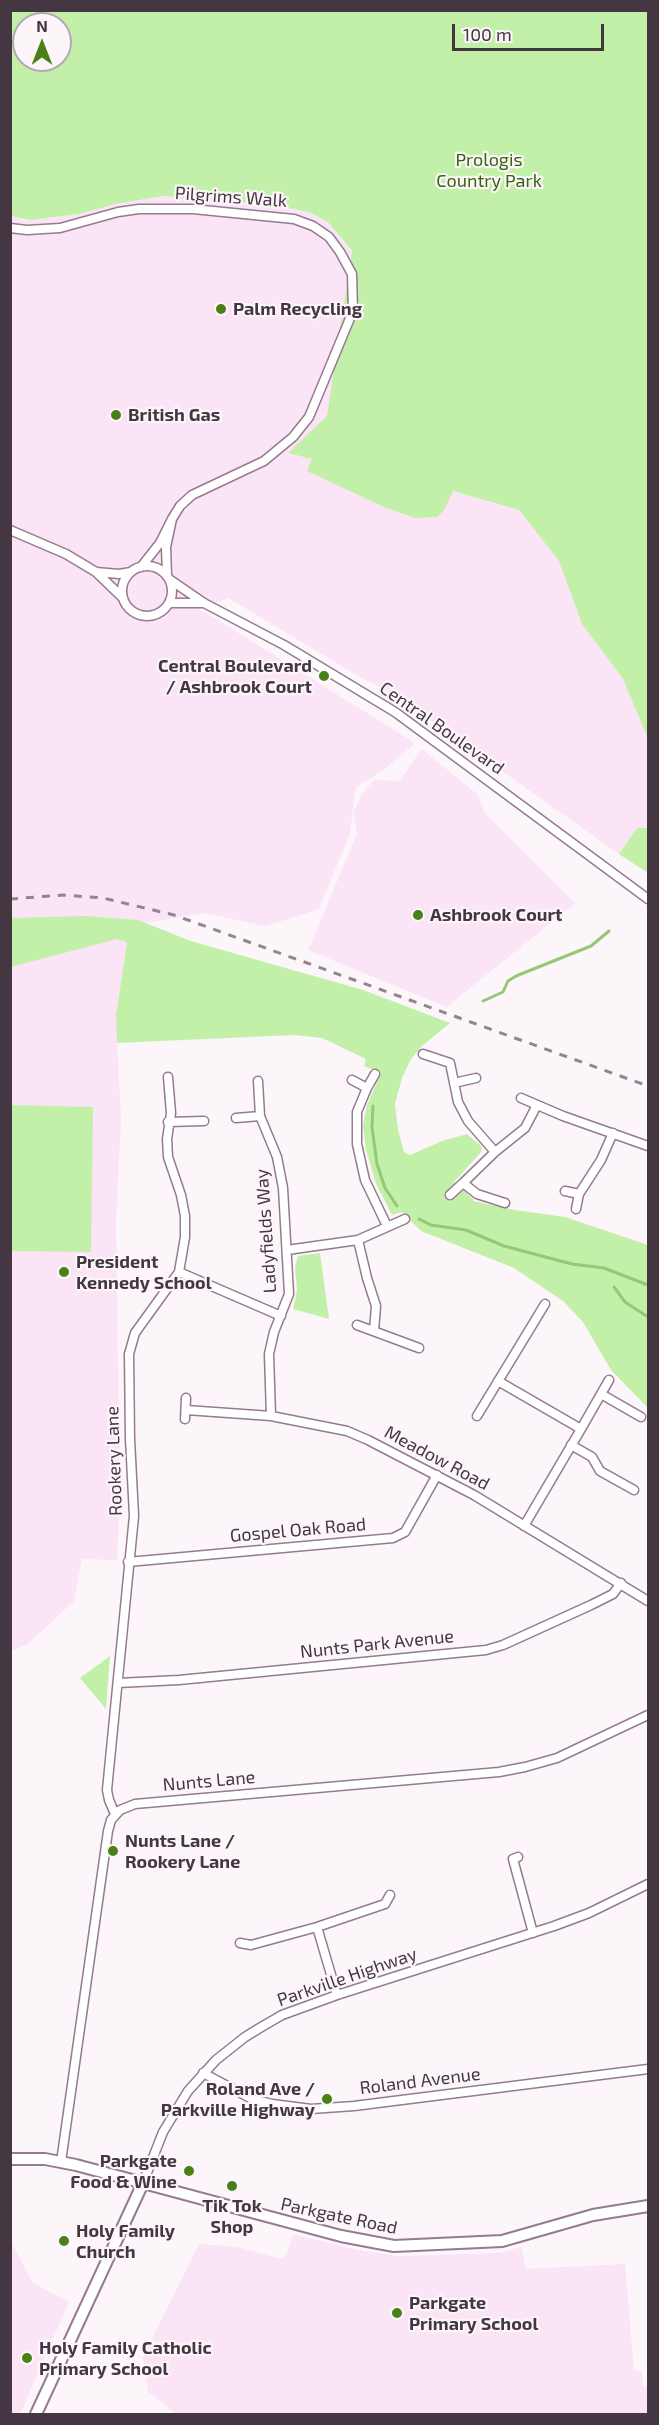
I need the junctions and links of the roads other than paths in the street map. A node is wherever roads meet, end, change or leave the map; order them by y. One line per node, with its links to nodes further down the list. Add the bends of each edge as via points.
1 (10, 228): 2 (street, Pilgrims Walk, via 60,228 139,209 193,209 294,219 313,225 329,237 344,259 352,274 353,311 309,417 293,437 264,461 192,495)
2 (172, 519): 4 (street, Pilgrims Walk); 7 (street, Pilgrims Walk, via 166,547)
3 (10, 530): 5 (street, via 66,554)
4 (141, 567): 6 (street); 7 (street, via 154,567)
5 (96, 572): 6 (street); 8 (street)
6 (131, 572): 8 (street, via 124,583)
7 (168, 577): 9 (street, via 172,593); 10 (street, Central Boulevard)
8 (123, 598): 9 (street, via 142,615 154,615)
9 (169, 603): 10 (street, Central Boulevard)
10 (204, 603): 11 (street, Central Boulevard, via 284,645 395,712)
11 (648, 899)
12 (423, 1054): 18 (street, via 450,1063)
13 (375, 1074): 19 (street)
14 (168, 1077): 25 (street, Rookery Lane)
15 (476, 1078): 18 (street)
16 (352, 1080): 19 (street)
17 (258, 1082): 22 (street, Ladyfields Way)
18 (454, 1083): 28 (street, via 468,1121)
19 (367, 1088): 36 (street, via 357,1112 357,1144 365,1180)
20 (521, 1098): 21 (street)
21 (537, 1105): 26 (street); 28 (street, via 525,1128)
22 (260, 1116): 23 (street); 38 (street, Ladyfields Way, via 277,1157)
23 (236, 1118)
24 (204, 1121): 25 (street)
25 (168, 1122): 39 (street, Rookery Lane, via 168,1157 185,1216)
26 (613, 1133): 27 (street); 31 (street, via 602,1160)
27 (648, 1146)
28 (495, 1152): 29 (street)
29 (463, 1183): 32 (street); 33 (street, via 477,1194)
30 (565, 1191): 31 (street)
31 (579, 1194): 34 (street)
32 (450, 1195)
33 (505, 1203)
34 (576, 1209)
35 (403, 1220): 36 (street)
36 (387, 1226): 37 (street)
37 (358, 1240): 38 (street); 43 (street, via 376,1306)
38 (287, 1250): 41 (street, Ladyfields Way, via 289,1294)
39 (179, 1272): 41 (street); 57 (street, Rookery Lane, via 135,1333 129,1354 134,1516)
40 (545, 1304): 46 (street)
41 (281, 1316): 49 (street, Ladyfields Way, via 268,1354)
42 (357, 1325): 43 (street)
43 (374, 1331): 44 (street)
44 (419, 1348)
45 (609, 1380): 47 (street)
46 (498, 1381): 50 (street); 52 (street)
47 (601, 1394): 51 (street); 52 (street)
48 (186, 1398): 49 (street, Meadow Road, via 185,1415)
49 (271, 1416): 54 (street, Meadow Road, via 347,1431)
50 (477, 1416)
51 (641, 1417)
52 (581, 1429): 53 (street)
53 (571, 1445): 55 (street, via 592,1457 600,1470); 56 (street)
54 (436, 1475): 56 (street, Meadow Road); 57 (street, Gospel Oak Road, via 405,1532 393,1538)
55 (634, 1491)
56 (524, 1526): 58 (street, Meadow Road)
57 (128, 1562): 60 (street, Rookery Lane)
58 (621, 1582): 59 (street, Meadow Road); 60 (street, Nunts Park Avenue, via 613,1594 503,1646 486,1650)
59 (648, 1601)
60 (118, 1683): 62 (street, Rookery Lane, via 107,1790)
61 (648, 1715): 62 (street, Nunts Lane, via 557,1758 499,1772 135,1804)
62 (115, 1814): 73 (street, via 108,1831)
63 (513, 1858): 67 (street)
64 (648, 1884): 67 (street, Parkville Highway, via 590,1913)
65 (390, 1895): 66 (street, via 385,1904)
66 (317, 1927): 68 (street, via 251,1945); 69 (street)
67 (533, 1933): 69 (street, Parkville Highway)
68 (240, 1943)
69 (337, 1995): 71 (street, Parkville Highway, via 263,2026)
70 (648, 2069): 71 (street, Roland Avenue, via 311,2109 252,2099)
71 (203, 2073): 74 (street, Parkville Highway, via 171,2116)
72 (10, 2158): 73 (street, Parkgate Road)
73 (62, 2162): 74 (street, Parkgate Road)
74 (143, 2183): 75 (street, Parkgate Road, via 341,2236 394,2246 502,2241 593,2215); 76 (street)
75 (648, 2206)
76 (36, 2415)

